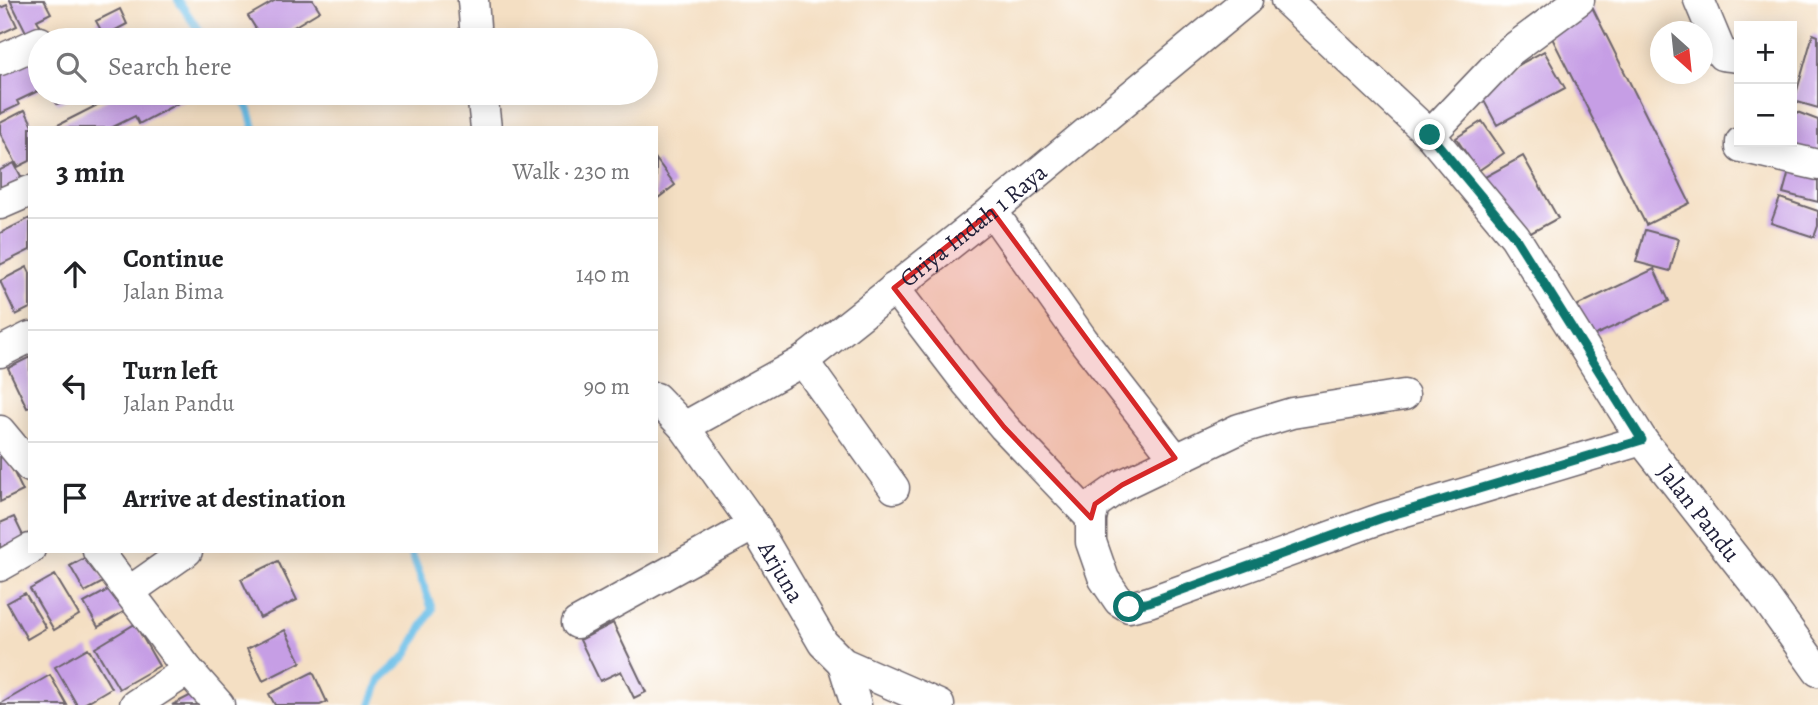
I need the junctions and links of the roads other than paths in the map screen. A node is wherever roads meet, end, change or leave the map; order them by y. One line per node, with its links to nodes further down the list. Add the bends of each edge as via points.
1 (472, 0): 6 (street)
2 (1247, 0): 17 (street, Griya Indah 1 Raya)
3 (1286, 0): 12 (street, Jalan Pandu)
4 (1579, 0): 12 (street, via 1510,51)
5 (1699, 0): 8 (street, via 1722,55)
6 (475, 28)
7 (28, 47): 9 (street)
8 (1734, 56)
9 (0, 60)
10 (483, 105): 11 (street)
11 (486, 126)
12 (1430, 135): 26 (street, Jalan Pandu, via 1515,237)
13 (1741, 147): 14 (street)
14 (1818, 165)
15 (28, 192): 16 (street)
16 (0, 204)
17 (992, 211): 18 (street, Griya Indah 1 Raya); 27 (street, via 1083,340)
18 (894, 288): 21 (street, Griya Indah 1 Raya); 30 (street, via 966,382)
19 (28, 338): 20 (street)
20 (0, 352)
21 (803, 361): 24 (street, Griya Indah 1 Raya); 29 (street)
22 (1404, 395): 27 (street, via 1292,413 1239,429)
23 (658, 400): 24 (street, Arjuna)
24 (684, 427): 31 (street, Arjuna)
25 (0, 430): 28 (street)
26 (1642, 440): 30 (street, via 1382,518 1129,607 1104,579 1091,541); 40 (street, Jalan Pandu)
27 (1175, 458): 30 (street, via 1095,504)
28 (28, 465)
29 (894, 488)
30 (1091, 518)
31 (754, 525): 37 (street); 38 (street, Arjuna, via 823,643)
32 (28, 550): 35 (street)
33 (100, 553): 36 (street)
34 (184, 553): 36 (street)
35 (0, 566)
36 (130, 591): 39 (street)
37 (577, 623)
38 (843, 663): 43 (street); 44 (street, Arjuna)
39 (188, 670): 41 (street); 42 (street)
40 (1818, 671)
41 (135, 705)
42 (219, 705)
43 (856, 705)
44 (939, 705)

